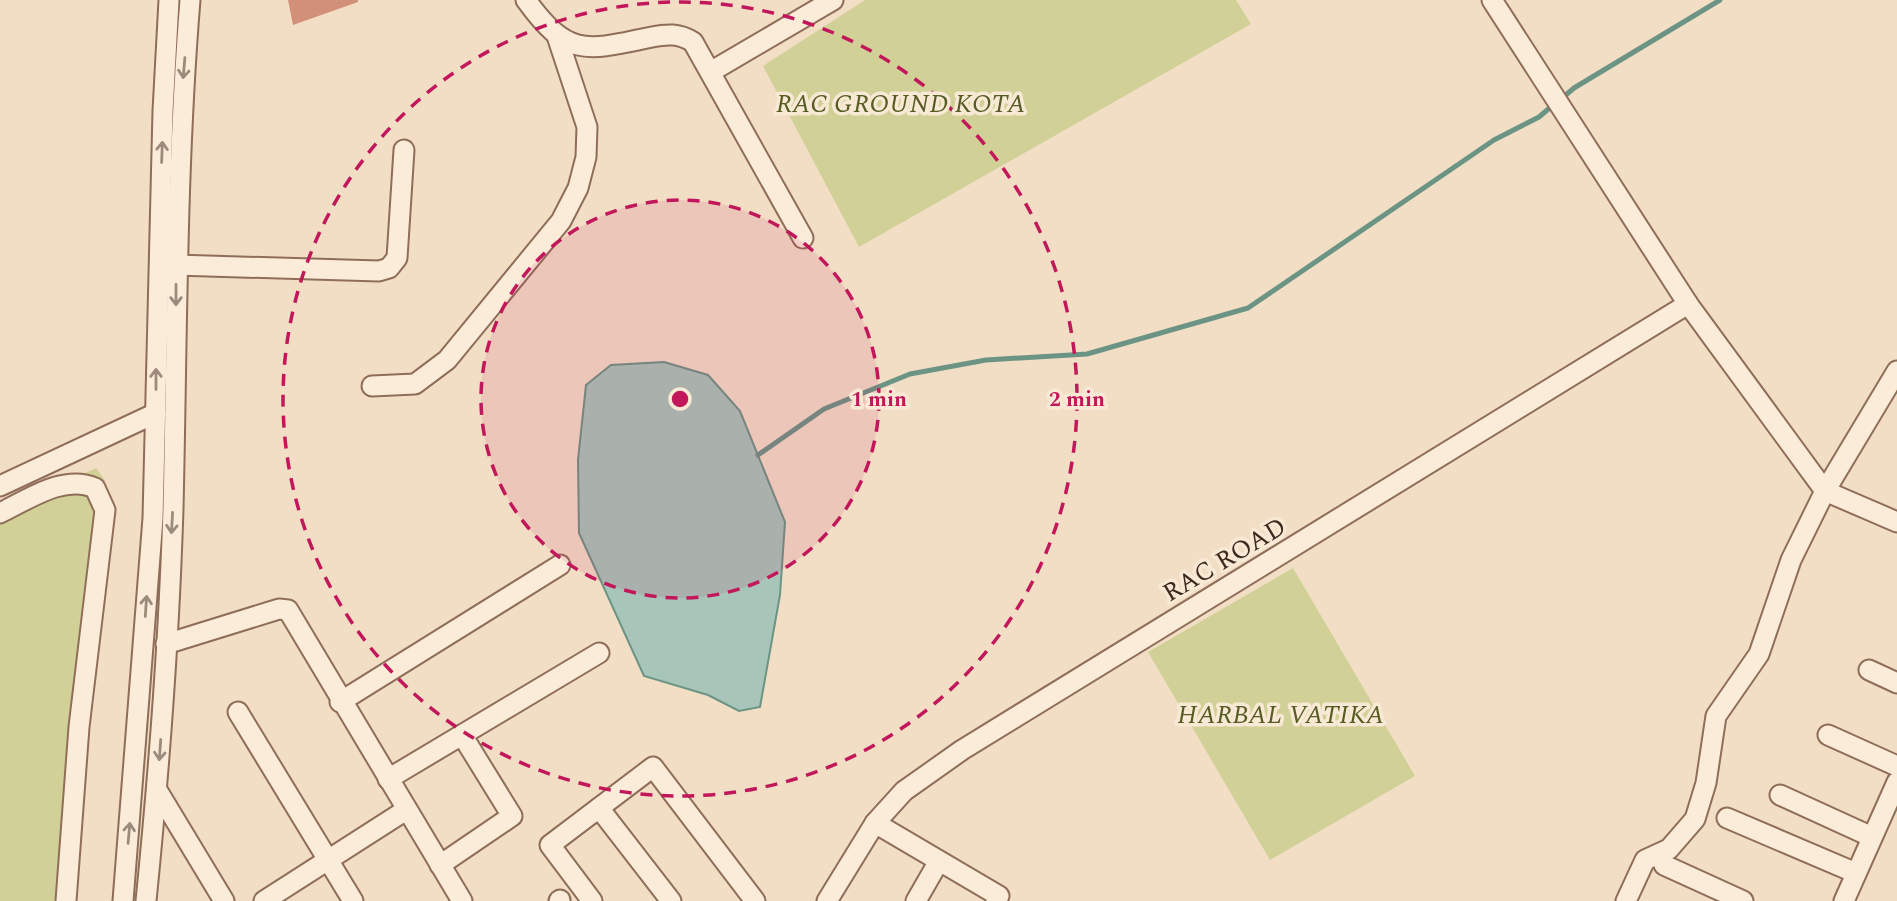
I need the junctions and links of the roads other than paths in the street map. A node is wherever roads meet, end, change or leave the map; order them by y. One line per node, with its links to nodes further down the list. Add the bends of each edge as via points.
1 (169, 0): 14 (street, one-way to 1)
2 (190, 0): 10 (street, one-way to 10)
3 (526, 0): 6 (street)
4 (833, 0): 7 (street)
5 (1492, 0): 11 (street)
6 (556, 36): 7 (street, via 585,48 674,34 693,42); 13 (street, via 587,127 586,158 578,188 561,221 447,360 415,383)
7 (712, 71): 9 (street)
8 (404, 150): 10 (street, via 397,258 389,268)
9 (803, 238)
10 (176, 265): 20 (street, one-way to 20)
11 (1688, 304): 16 (street); 36 (street, RAC ROAD, via 962,750 904,791)
12 (1897, 372): 16 (street)
13 (372, 386)
14 (156, 412): 15 (street); 44 (street, one-way to 14, via 153,518)
15 (0, 486)
16 (1825, 491): 18 (street); 56 (street, via 1791,560 1759,654 1716,716 1706,783 1695,819 1669,849 1645,860)
17 (0, 513): 43 (street, via 64,484 81,482 95,488 105,510 79,727)
18 (1897, 522)
19 (560, 565): 24 (street)
20 (166, 644): 24 (street, via 284,608 309,641); 31 (street, one-way to 31)
21 (599, 653): 26 (street)
22 (1868, 670): 23 (street)
23 (1897, 683)
24 (340, 702): 29 (street)
25 (238, 712): 38 (street)
26 (462, 734): 29 (street); 40 (street, via 512,816)
27 (1828, 735): 28 (street)
28 (1897, 766)
29 (388, 779): 34 (street)
30 (1897, 782): 37 (street)
31 (157, 790): 45 (street); 46 (street)
32 (1780, 795): 37 (street)
33 (599, 808): 50 (street, via 550,845); 51 (street); 52 (street, via 653,767)
34 (406, 810): 38 (street); 40 (street)
35 (1727, 818): 42 (street)
36 (875, 823): 39 (street); 53 (street, RAC ROAD)
37 (1872, 837): 42 (street)
38 (328, 860): 47 (street); 48 (street)
39 (939, 861): 54 (street); 55 (street, via 999,896)
40 (440, 865): 49 (street)
41 (1664, 865): 57 (street)
42 (1856, 873): 58 (street)
43 (65, 901)
44 (123, 901)
45 (146, 901)
46 (224, 901)
47 (264, 901)
48 (353, 901)
49 (462, 901)
50 (592, 901)
51 (671, 901)
52 (755, 901)
53 (827, 901)
54 (916, 901)
55 (996, 901)
56 (1626, 901)
57 (1743, 901)
58 (1844, 901)

